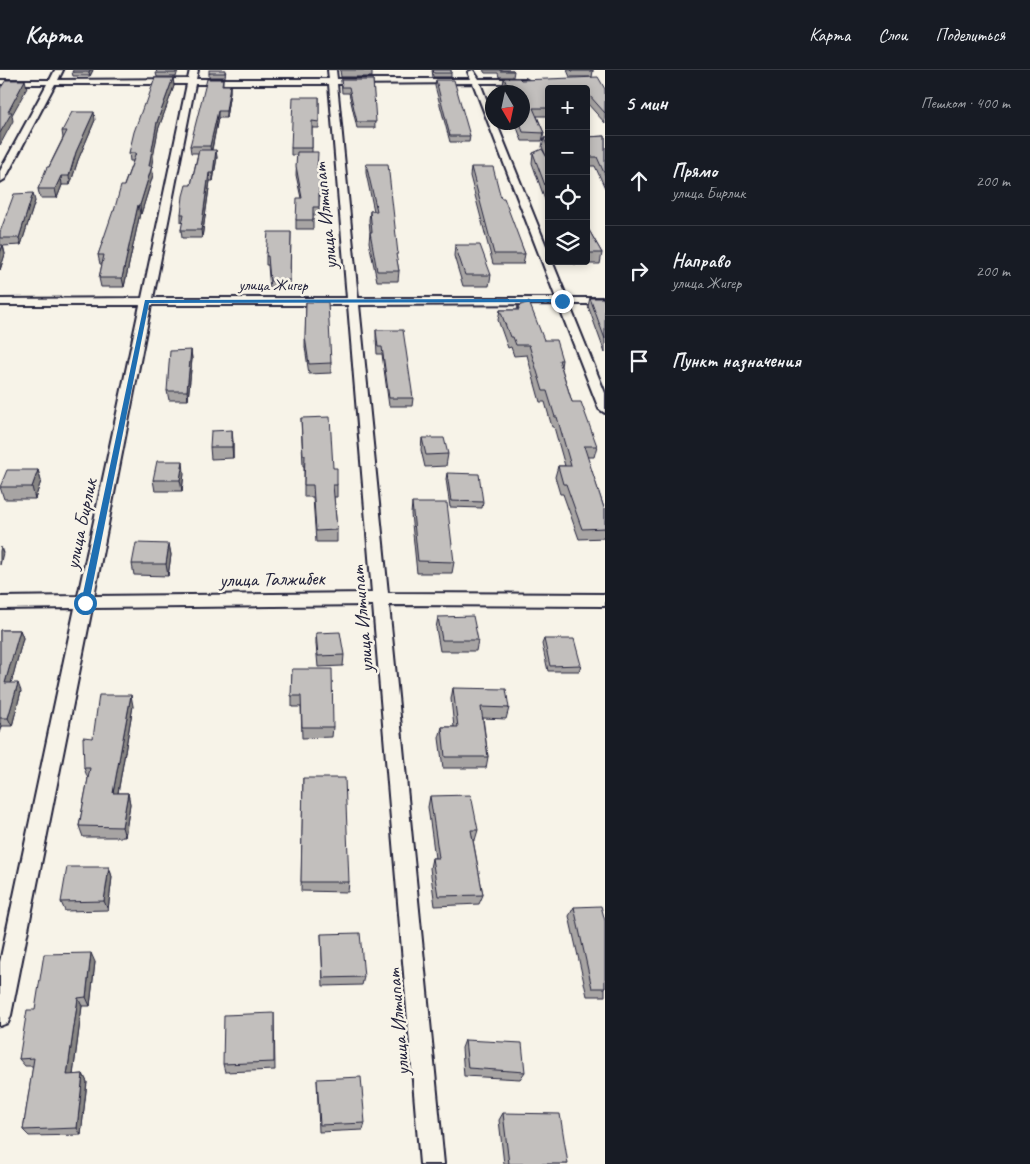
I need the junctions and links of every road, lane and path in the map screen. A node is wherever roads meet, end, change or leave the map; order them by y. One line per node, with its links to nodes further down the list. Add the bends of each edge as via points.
1 (59, 70): 7 (street)
2 (332, 75): 3 (street); 4 (street); 13 (street, улица Илтипат)
3 (473, 75): 5 (street); 11 (street)
4 (193, 77): 7 (street); 10 (street, улица Бирлик)
5 (535, 81)
6 (0, 82): 7 (street)
7 (54, 82): 8 (street)
8 (0, 178)
9 (605, 300): 11 (street, улица Жигер)
10 (147, 301): 12 (street, улица Жигер); 13 (street, улица Жигер); 18 (street, улица Бирлик)
11 (562, 301): 13 (street, улица Жигер); 14 (street)
12 (0, 302)
13 (354, 302): 15 (street, улица Илтипат)
14 (605, 410)
15 (381, 599): 16 (street, улица Талжибек); 18 (street, улица Талжибек); 20 (street, улица Илтипат)
16 (605, 600)
17 (0, 603): 18 (street, улица Талжибек)
18 (85, 603): 19 (street, улица Бирлик)
19 (0, 1015)
20 (432, 1164)

